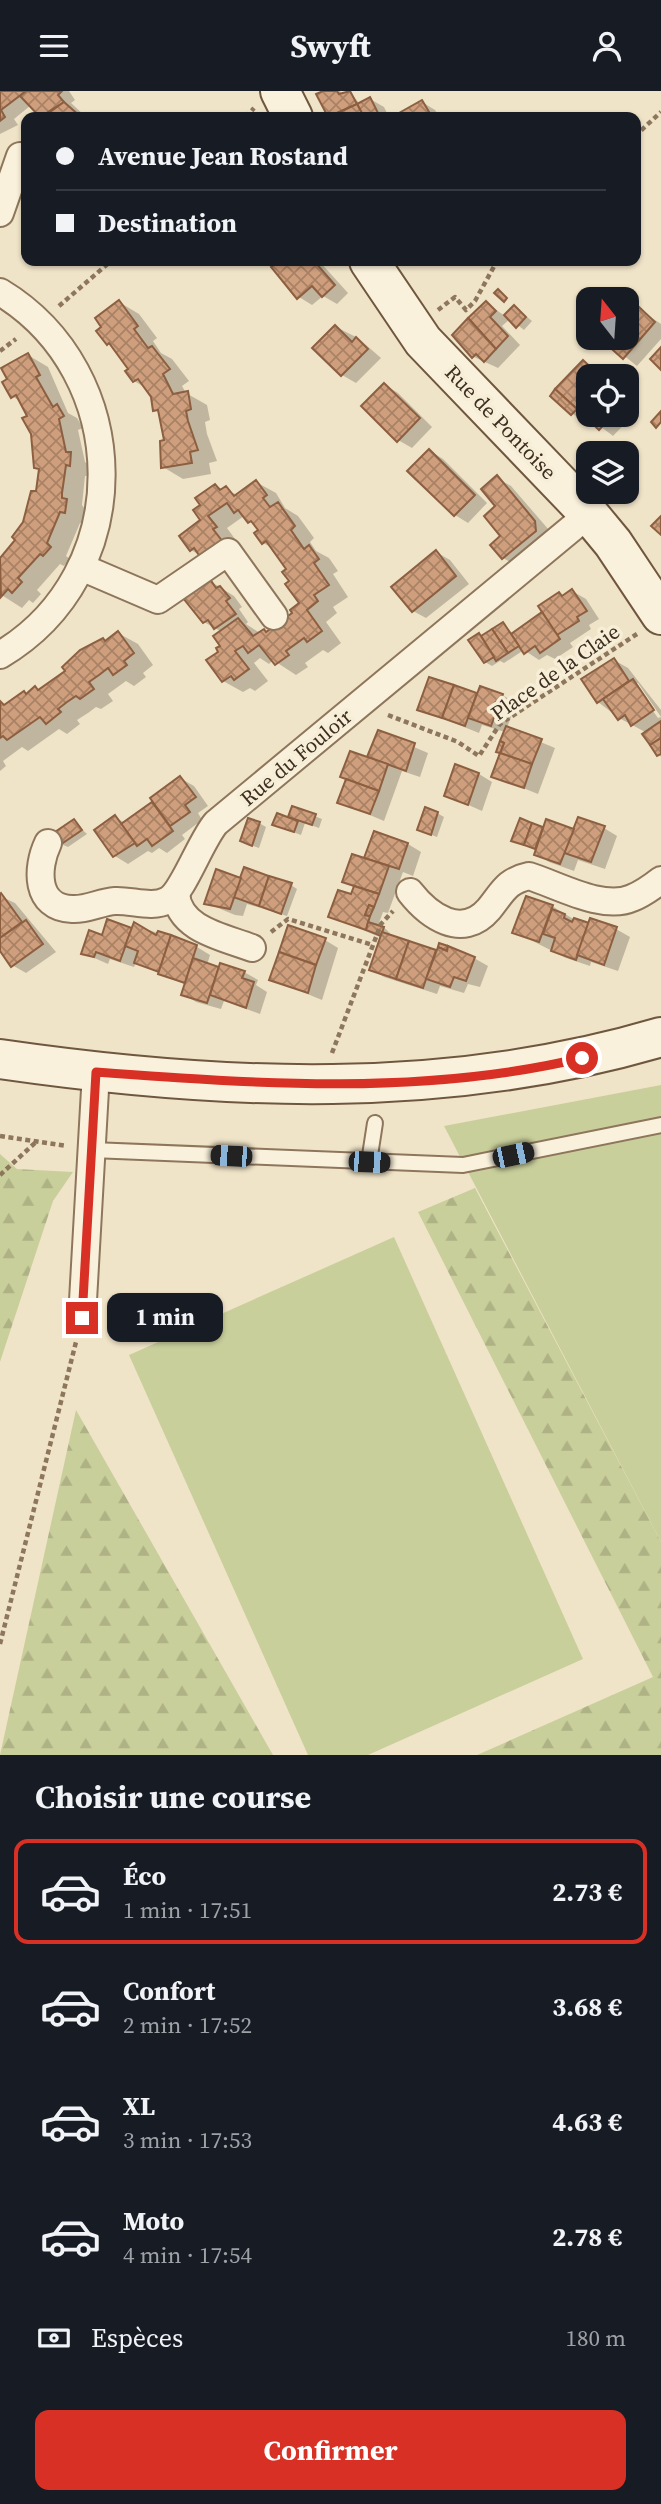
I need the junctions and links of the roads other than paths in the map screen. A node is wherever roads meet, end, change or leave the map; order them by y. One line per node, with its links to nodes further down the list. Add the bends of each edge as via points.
1 (280, 91): 2 (street)
2 (290, 112)
3 (20, 156): 4 (street)
4 (0, 212)
5 (372, 266): 7 (street, Rue de Pontoise, via 413,329)
6 (0, 292): 8 (street, via 41,322 66,353 85,390 101,453 101,507)
7 (589, 514): 10 (street, Rue de Pontoise, via 613,543); 15 (street, Rue du Fouloir, via 216,823)
8 (81, 567): 9 (street, via 158,600 228,552); 11 (street, via 45,621)
9 (274, 616)
10 (650, 624)
11 (0, 655)
12 (48, 843): 15 (street, via 39,864 40,883 50,901 65,909 110,901 157,904)
13 (661, 880): 14 (street, via 630,900 614,902 530,876 503,887 481,916 458,923 430,915)
14 (410, 891)
15 (176, 894): 16 (street, via 180,911 193,925)
16 (252, 948)
17 (661, 1037): 19 (street, via 526,1070 405,1083)
18 (0, 1059): 19 (street)
19 (96, 1072): 22 (street)
20 (375, 1123): 23 (lane)
21 (661, 1125): 23 (lane, via 463,1165)
22 (92, 1150): 23 (lane); 24 (street)
23 (369, 1162)
24 (82, 1318)

